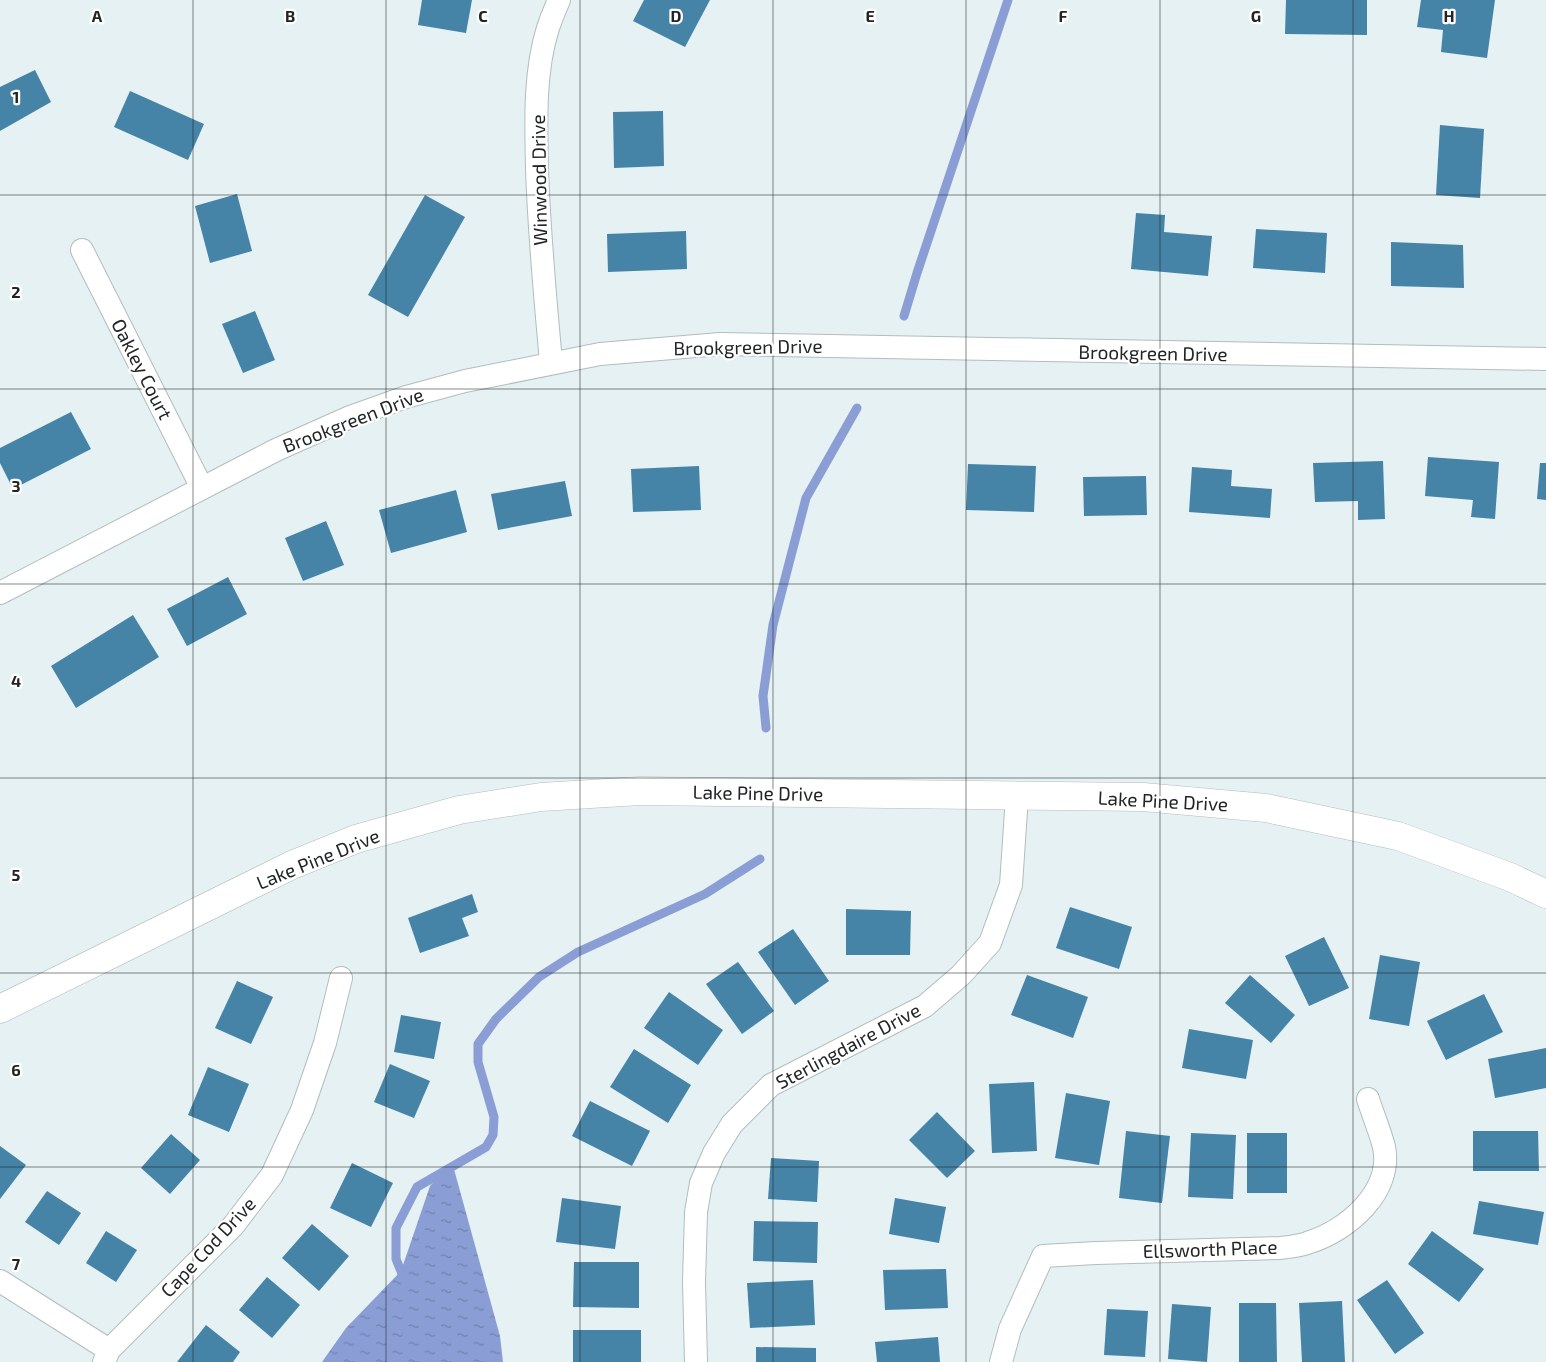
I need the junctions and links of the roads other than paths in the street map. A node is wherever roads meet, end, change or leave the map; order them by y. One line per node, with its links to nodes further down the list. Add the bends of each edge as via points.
1 (559, 0): 4 (street, Winwood Drive, via 547,29 542,58 537,134 541,256)
2 (82, 250): 5 (street, Oakley Court)
3 (1546, 359): 4 (street, Brookgreen Drive, via 720,344 600,354)
4 (551, 362): 5 (street, Brookgreen Drive, via 465,380 350,417)
5 (202, 488): 6 (street, Brookgreen Drive)
6 (0, 594)
7 (1017, 796): 8 (street, Lake Pine Drive, via 1143,798 1266,808 1398,836 1510,877); 10 (street, Lake Pine Drive, via 640,791 541,796 459,810 356,839 292,865); 14 (street, Sterlingdaire Drive, via 1011,885 990,942 961,975 925,1006 771,1085 732,1124 714,1153 701,1183 696,1212)
8 (1546, 894)
9 (341, 978): 13 (street, Cape Cod Drive, via 314,1076 272,1175 233,1226)
10 (0, 1009)
11 (1368, 1099): 15 (street, Ellsworth Place, via 1384,1148 1385,1166 1376,1193 1336,1231 1309,1243 1280,1248 1043,1256 1010,1329)
12 (0, 1281): 13 (street)
13 (106, 1356)
14 (696, 1362)
15 (1001, 1362)

